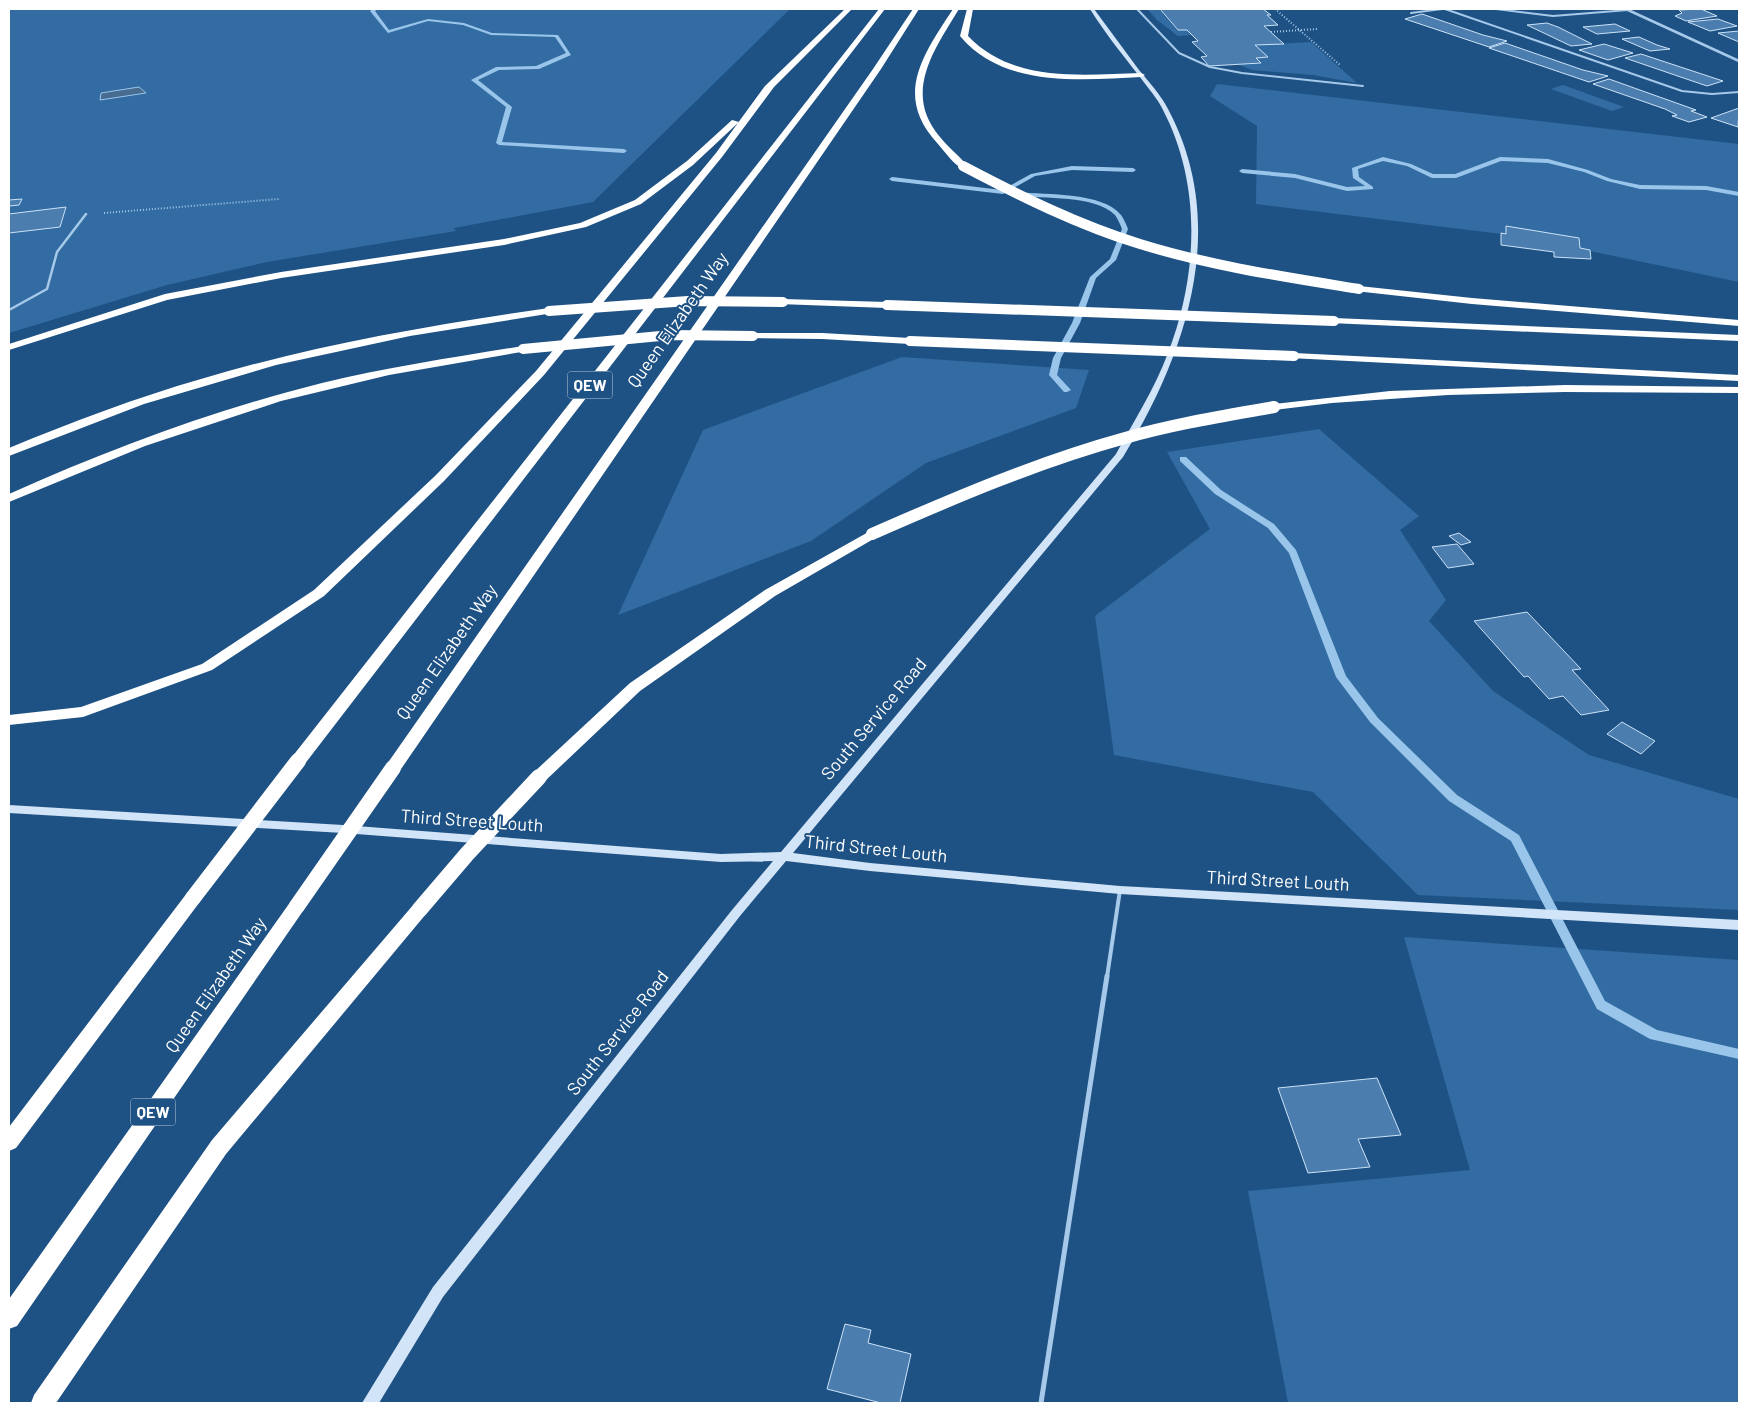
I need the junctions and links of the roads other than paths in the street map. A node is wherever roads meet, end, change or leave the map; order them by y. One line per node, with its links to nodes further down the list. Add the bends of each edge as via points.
1 (849, 9): 14 (highway)
2 (882, 9): 31 (highway, Queen Elizabeth Way / QEW, bridge, via 298,761)
3 (916, 9): 32 (highway, Queen Elizabeth Way / QEW, bridge, via 878,69)
4 (956, 9): 19 (highway, bridge, via 921,71 917,96 928,127 963,166 1056,213 1140,244 1258,272 1472,301)
5 (970, 9): 13 (highway, via 964,36 972,47 1007,66 1067,76)
6 (1092, 9): 13 (main road, South Service Road)
7 (1137, 9): 15 (lane, via 1179,53 1210,67)
8 (1443, 9): 11 (lane); 16 (lane, via 1682,91)
9 (1496, 9): 10 (lane, via 1553,16)
10 (1630, 10): 12 (street)
11 (1411, 13)
12 (1739, 61)
13 (1141, 75): 28 (main road, South Service Road, via 1165,109 1186,154 1194,204 1195,245 1187,304 1172,352 1120,454)
14 (774, 81): 21 (highway, via 690,163 638,202 583,224 504,242 281,275 165,297); 26 (highway, via 719,155 540,372 440,478 319,593 207,667 83,712)
15 (1363, 86)
16 (1739, 92)
17 (86, 214): 18 (lane, via 57,252 47,288)
18 (9, 310)
19 (1739, 323)
20 (1739, 338): 24 (highway, bridge, via 887,305 688,301 549,311 366,340 174,389 56,431)
21 (9, 347)
22 (1739, 378): 25 (highway, bridge, via 822,336 671,335 523,349 370,376 265,402 153,438)
23 (1739, 390): 33 (highway, bridge, via 1430,390 1274,407 1162,428 1067,455 961,494 872,534 770,593 635,687 540,777 466,854 218,1147)
24 (9, 452)
25 (9, 498)
26 (9, 720)
27 (9, 808): 28 (main road, Third Street Louth, via 353,829 721,858)
28 (784, 856): 29 (main road, Third Street Louth); 34 (main road, South Service Road, via 438,1292)
29 (1120, 890): 30 (main road, Third Street Louth); 35 (lane)
30 (1739, 924)
31 (9, 1142)
32 (9, 1318)
33 (42, 1403)
34 (370, 1403)
35 (1041, 1403)

